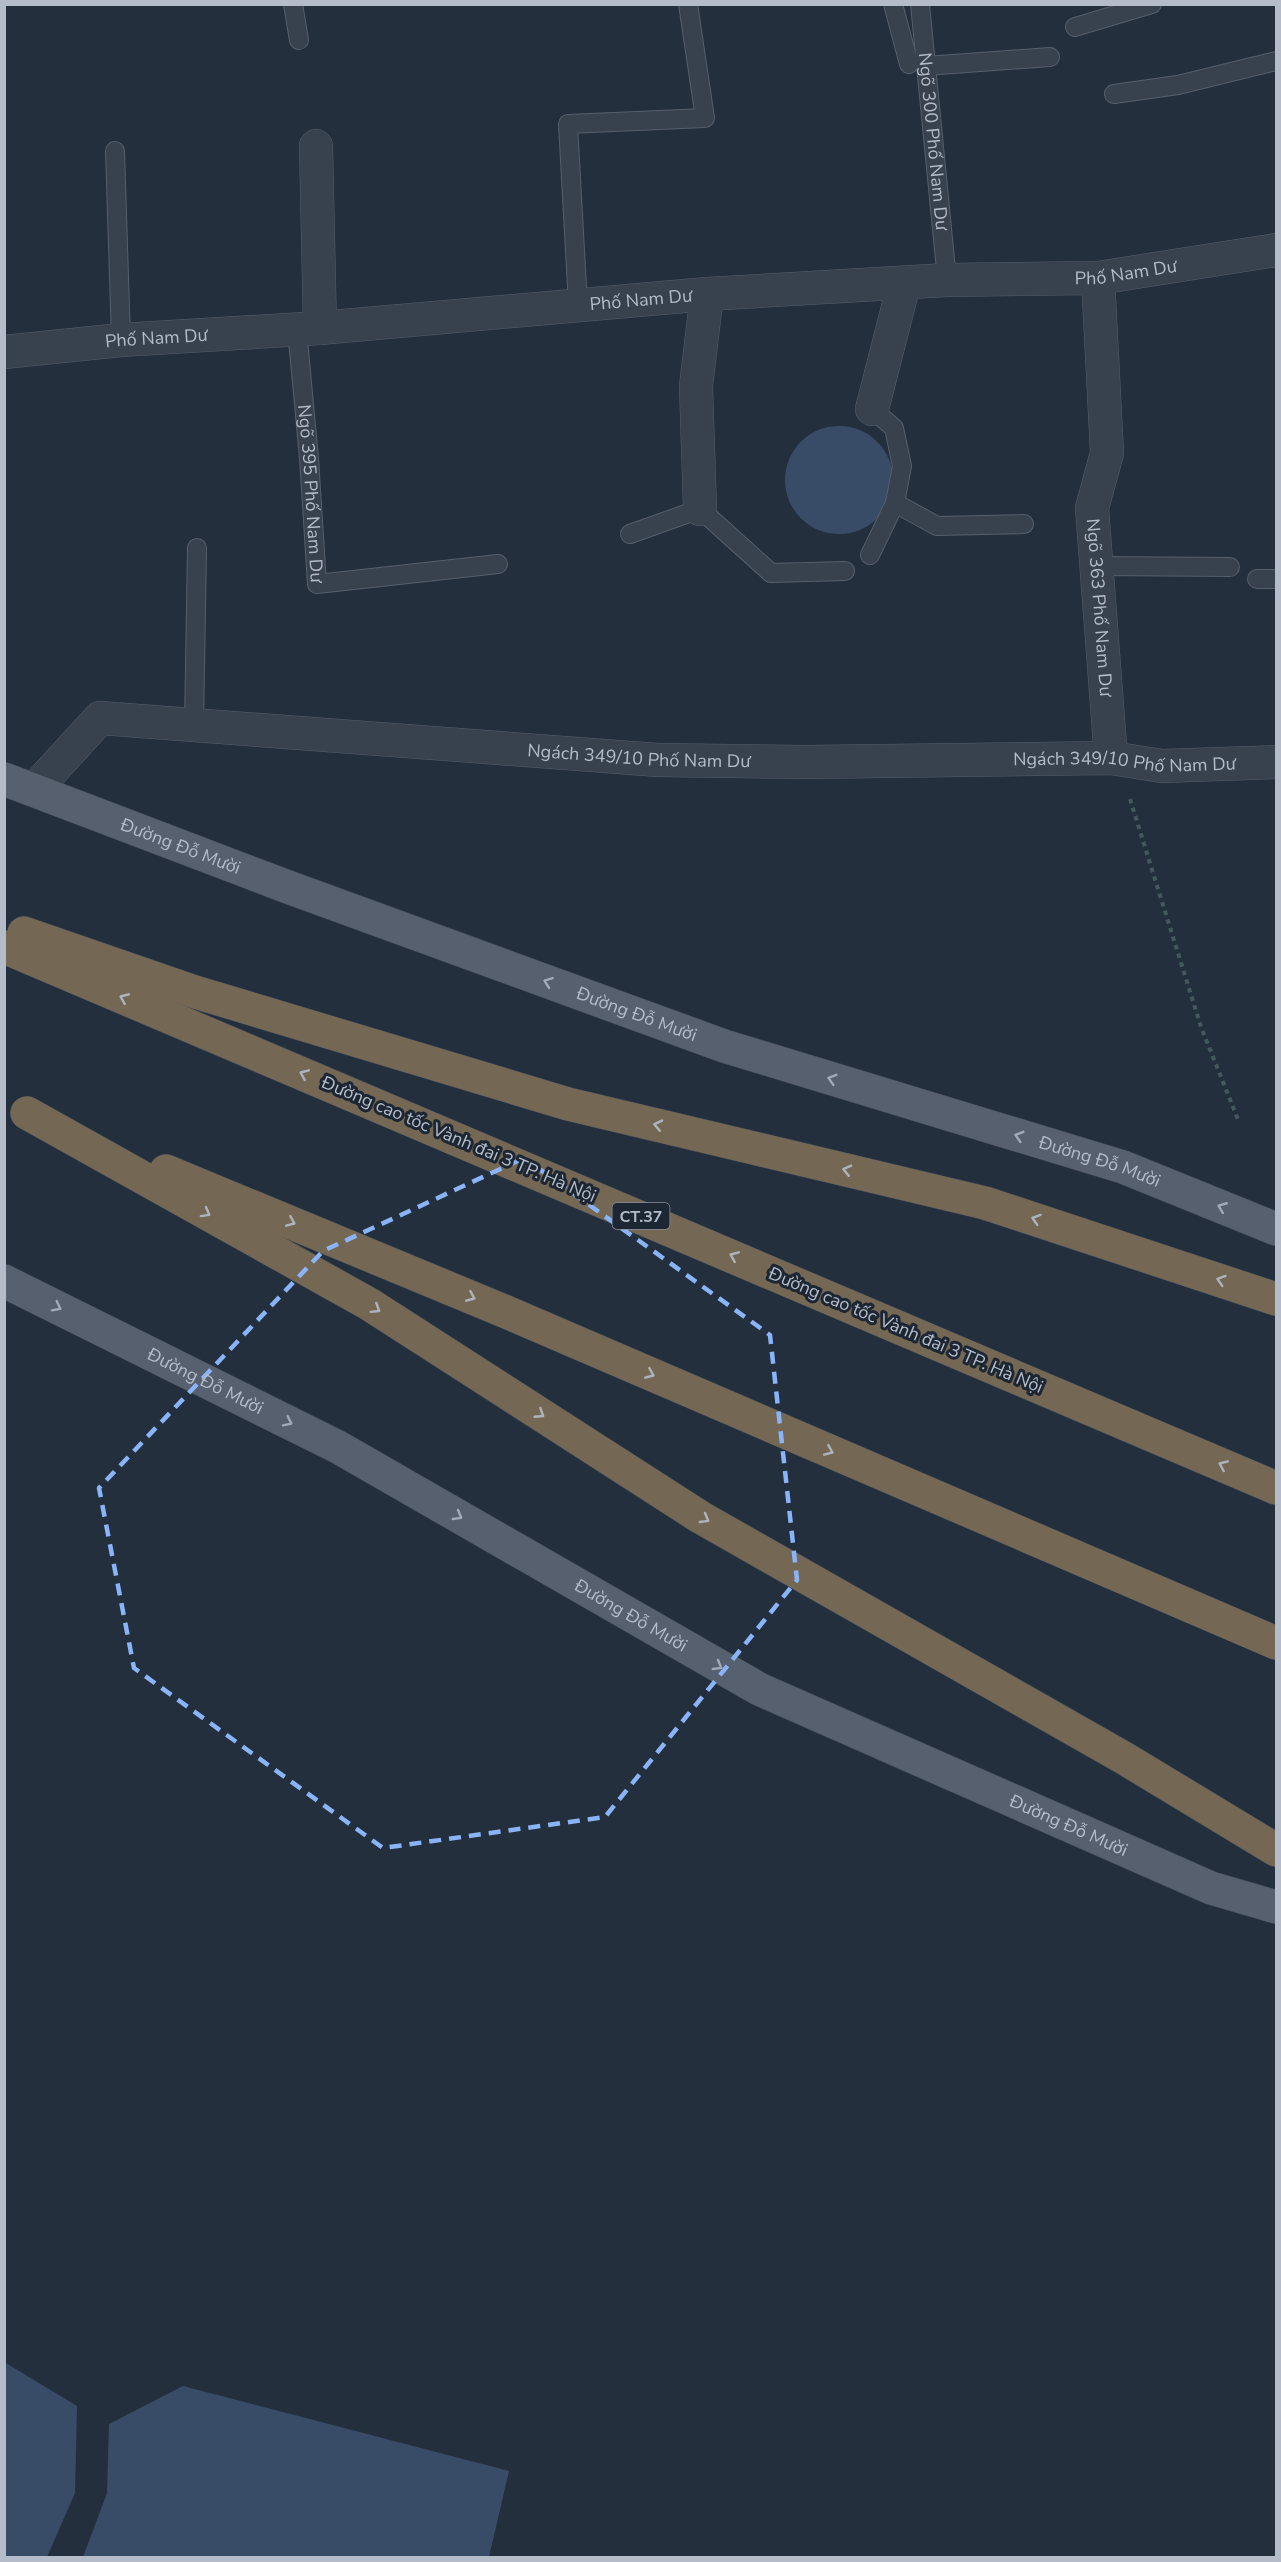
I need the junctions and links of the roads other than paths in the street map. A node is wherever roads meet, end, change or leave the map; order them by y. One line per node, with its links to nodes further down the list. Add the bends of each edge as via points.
1 (293, 4): 7 (lane)
2 (688, 4): 19 (lane, via 705,118 568,124)
3 (893, 4): 10 (lane)
4 (920, 4): 10 (lane, Ngõ 300 Phố Nam Dư)
5 (1152, 4): 6 (lane)
6 (1075, 27)
7 (299, 40)
8 (1050, 57): 10 (lane)
9 (1276, 62): 11 (lane, via 1178,85)
10 (917, 65): 16 (lane, Ngõ 300 Phố Nam Dư)
11 (1114, 94)
12 (316, 146): 20 (street)
13 (115, 151): 21 (lane)
14 (1276, 250): 15 (street, Phố Nam Dư)
15 (1098, 278): 16 (street, Phố Nam Dư); 31 (street, Ngõ 363 Phố Nam Dư, via 1107,453 1092,508)
16 (947, 280): 17 (street, Phố Nam Dư)
17 (904, 284): 18 (street, Phố Nam Dư); 23 (street)
18 (707, 294): 19 (street, Phố Nam Dư); 25 (street, via 696,386)
19 (578, 305): 20 (street, Phố Nam Dư)
20 (308, 329): 21 (street, Phố Nam Dư); 30 (lane, Ngõ 395 Phố Nam Dư, via 309,458 317,584)
21 (121, 340): 22 (street, Phố Nam Dư)
22 (4, 352)
23 (872, 409): 24 (lane, via 894,428 902,466)
24 (895, 503): 26 (lane, via 937,526); 29 (lane)
25 (700, 509): 27 (lane); 33 (lane, via 771,573)
26 (1024, 524)
27 (630, 534)
28 (197, 548): 36 (lane)
29 (870, 555)
30 (498, 564)
31 (1097, 566): 32 (lane); 37 (street, Ngõ 363 Phố Nam Dư)
32 (1230, 567)
33 (845, 571)
34 (1257, 579): 35 (lane)
35 (1276, 579)
36 (194, 725): 37 (street, Ngách 349/10 Phố Nam Dư, via 658,760); 39 (street, Ngách 349/10 Phố Nam Dư, via 100,718)
37 (1121, 760): 38 (street, Ngách 349/10 Phố Nam Dư, via 1162,766)
38 (1276, 762)
39 (19, 784): 43 (main road, Đường Đỗ Mười, one-way to 39, via 1123,1167 724,1046)
40 (4, 927): 45 (highway, one-way to 40, via 985,1203 568,1104 195,992)
41 (4, 947): 46 (highway, Đường cao tốc Vành đai 3 TP. Hà Nội / CT.37, one-way to 41)
42 (16, 1108): 47 (highway, one-way to 47, via 504,1311); 48 (highway, one-way to 48, via 369,1305 700,1517 1113,1752)
43 (1276, 1229)
44 (4, 1281): 49 (main road, Đường Đỗ Mười, one-way to 49, via 338,1447 759,1689 1211,1888)
45 (1276, 1299)
46 (1276, 1488)
47 (1276, 1643)
48 (1276, 1851)
49 (1276, 1907)

